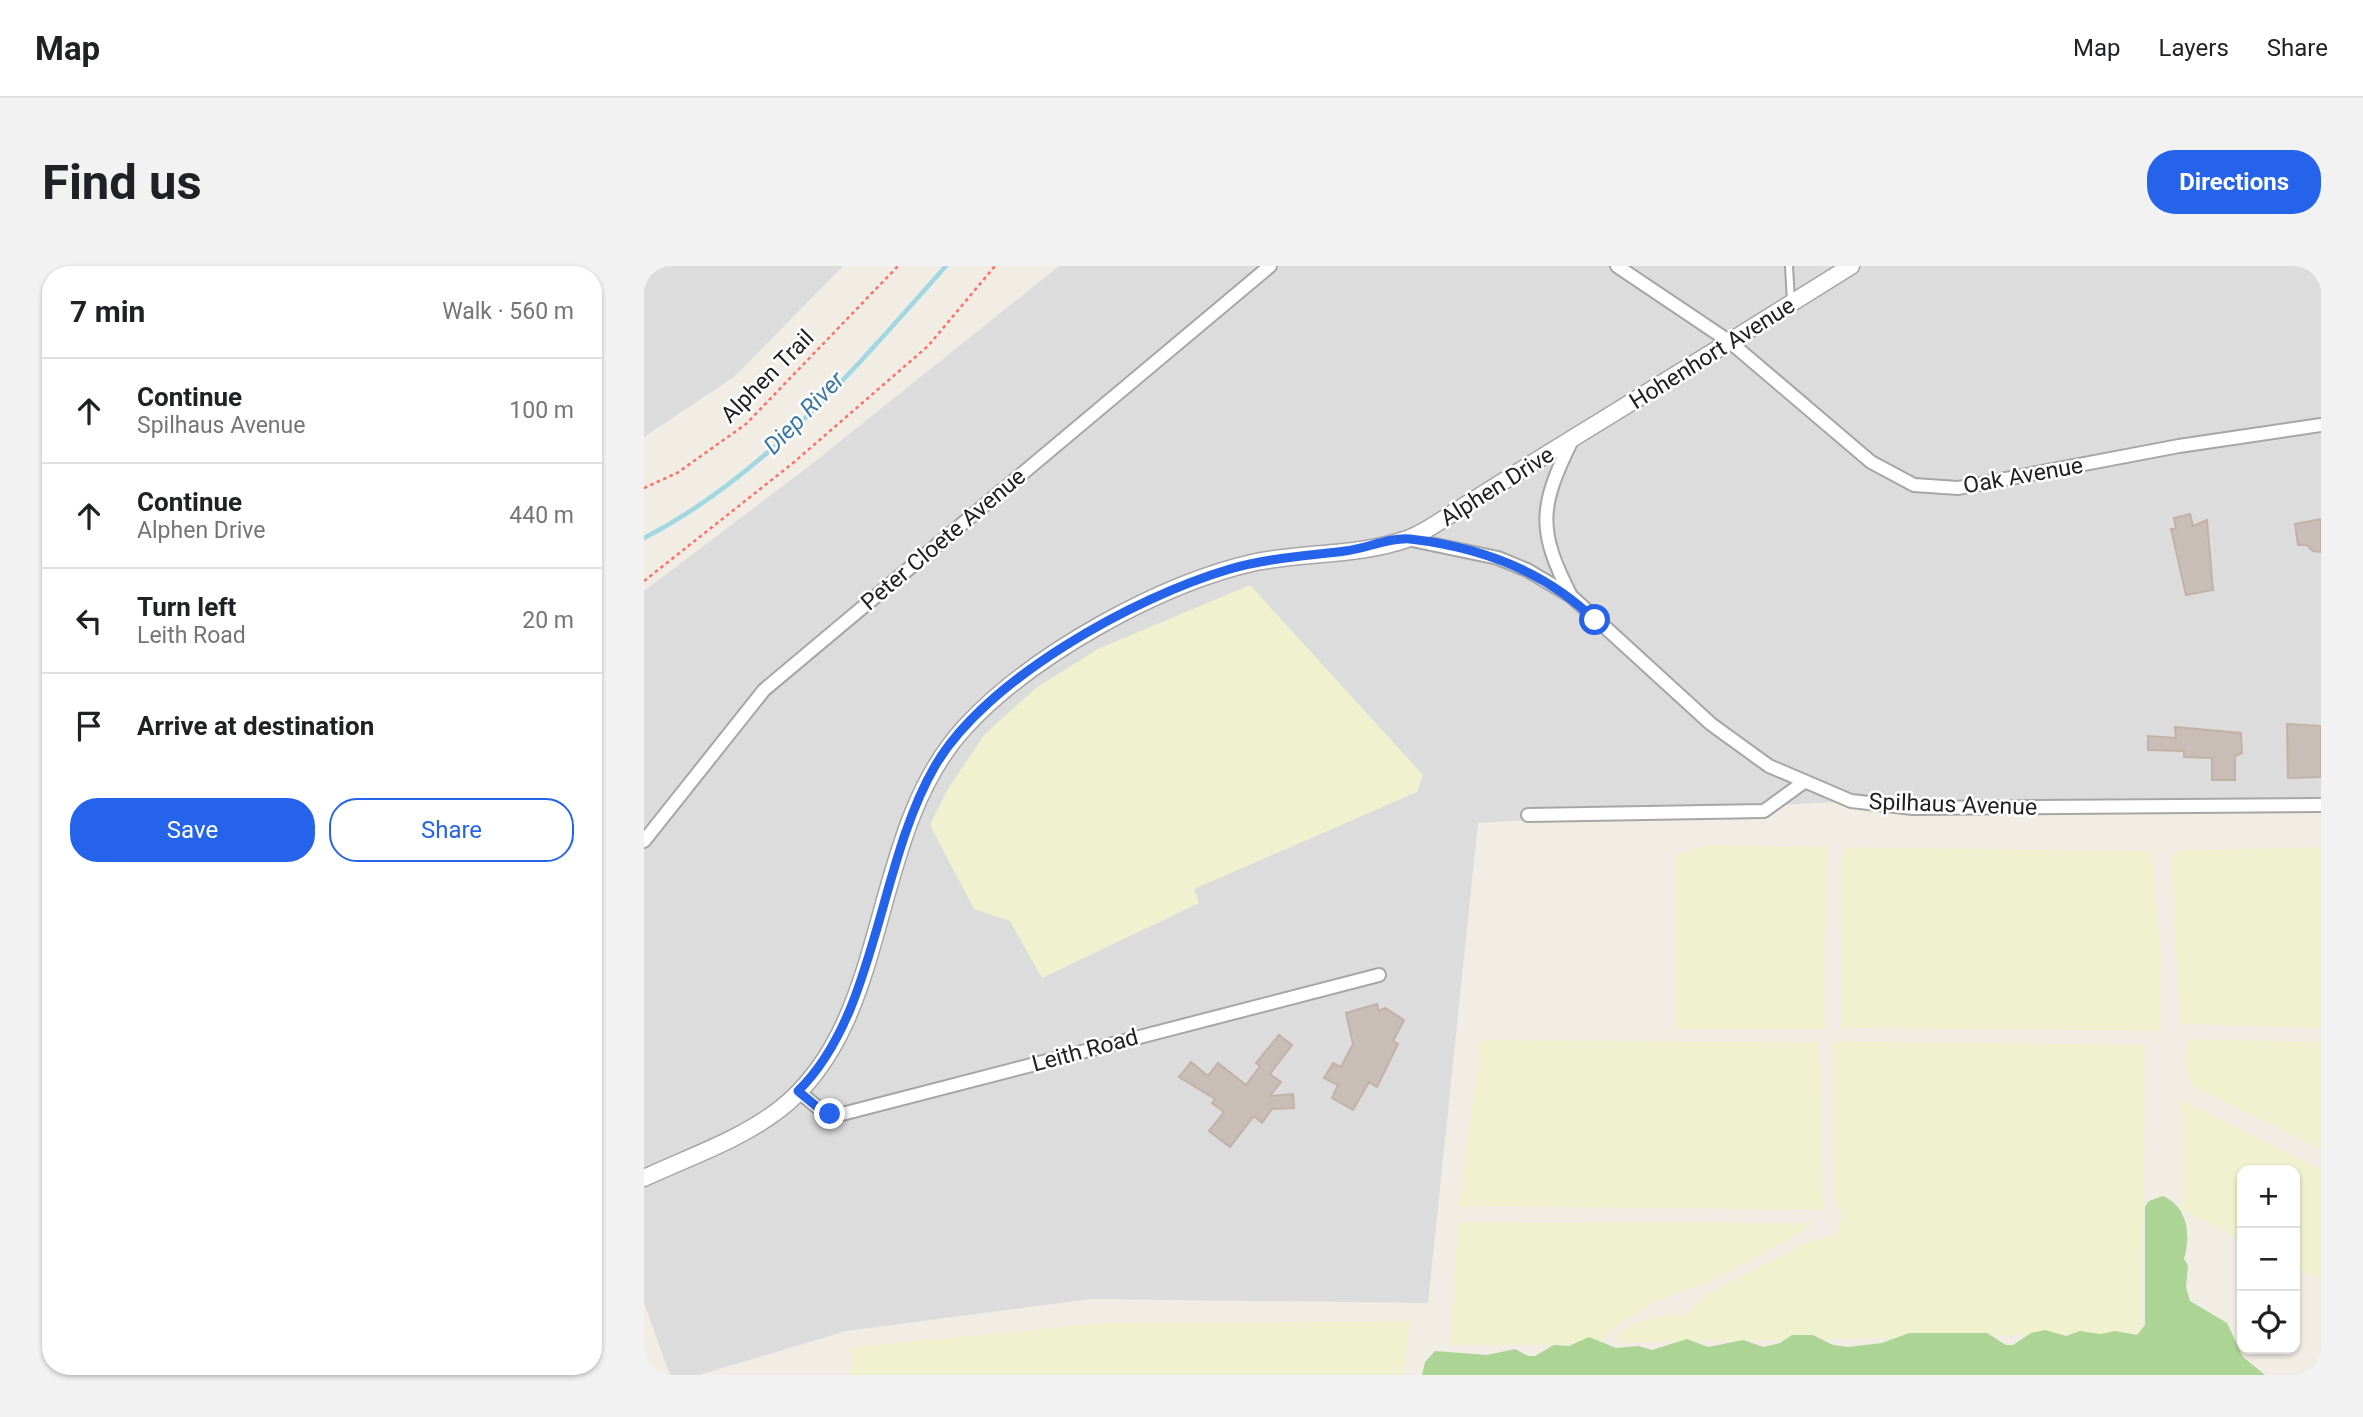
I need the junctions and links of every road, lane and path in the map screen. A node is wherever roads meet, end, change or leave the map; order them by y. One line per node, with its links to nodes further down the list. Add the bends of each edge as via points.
1 (898, 266): 11 (path, Alphen Trail, via 746,424 677,473)
2 (995, 266): 13 (path, via 928,346 793,463)
3 (1270, 266): 18 (street, Peter Cloete Avenue, via 764,690)
4 (1617, 266): 8 (street)
5 (1788, 266): 7 (lane)
6 (1851, 266): 7 (street, Hohenhort Avenue)
7 (1791, 304): 8 (street, Hohenhort Avenue)
8 (1730, 342): 9 (street, Oak Avenue, via 1871,462 1914,485 1958,488 2179,446); 10 (street, Hohenhort Avenue)
9 (2321, 425)
10 (1572, 439): 12 (street, Alphen Drive); 14 (street, Spilhaus Avenue, via 1547,500 1544,528 1550,553)
11 (644, 488)
12 (1407, 539): 14 (street, Spilhaus Avenue, via 1498,558); 20 (street, Alphen Drive, via 1259,562 1191,583 1059,649 988,704 950,745 920,794 853,1001 836,1042)
13 (644, 582)
14 (1571, 596): 15 (street, Spilhaus Avenue, via 1711,724 1769,766)
15 (1804, 782): 16 (street, Spilhaus Avenue, via 1852,801 1913,808); 17 (street, via 1765,811)
16 (2321, 805)
17 (1528, 814)
18 (644, 841)
19 (1379, 975): 20 (street, Leith Road, via 842,1114 822,1111)
20 (798, 1091): 21 (street, Alphen Drive, via 752,1128)
21 (644, 1178)

